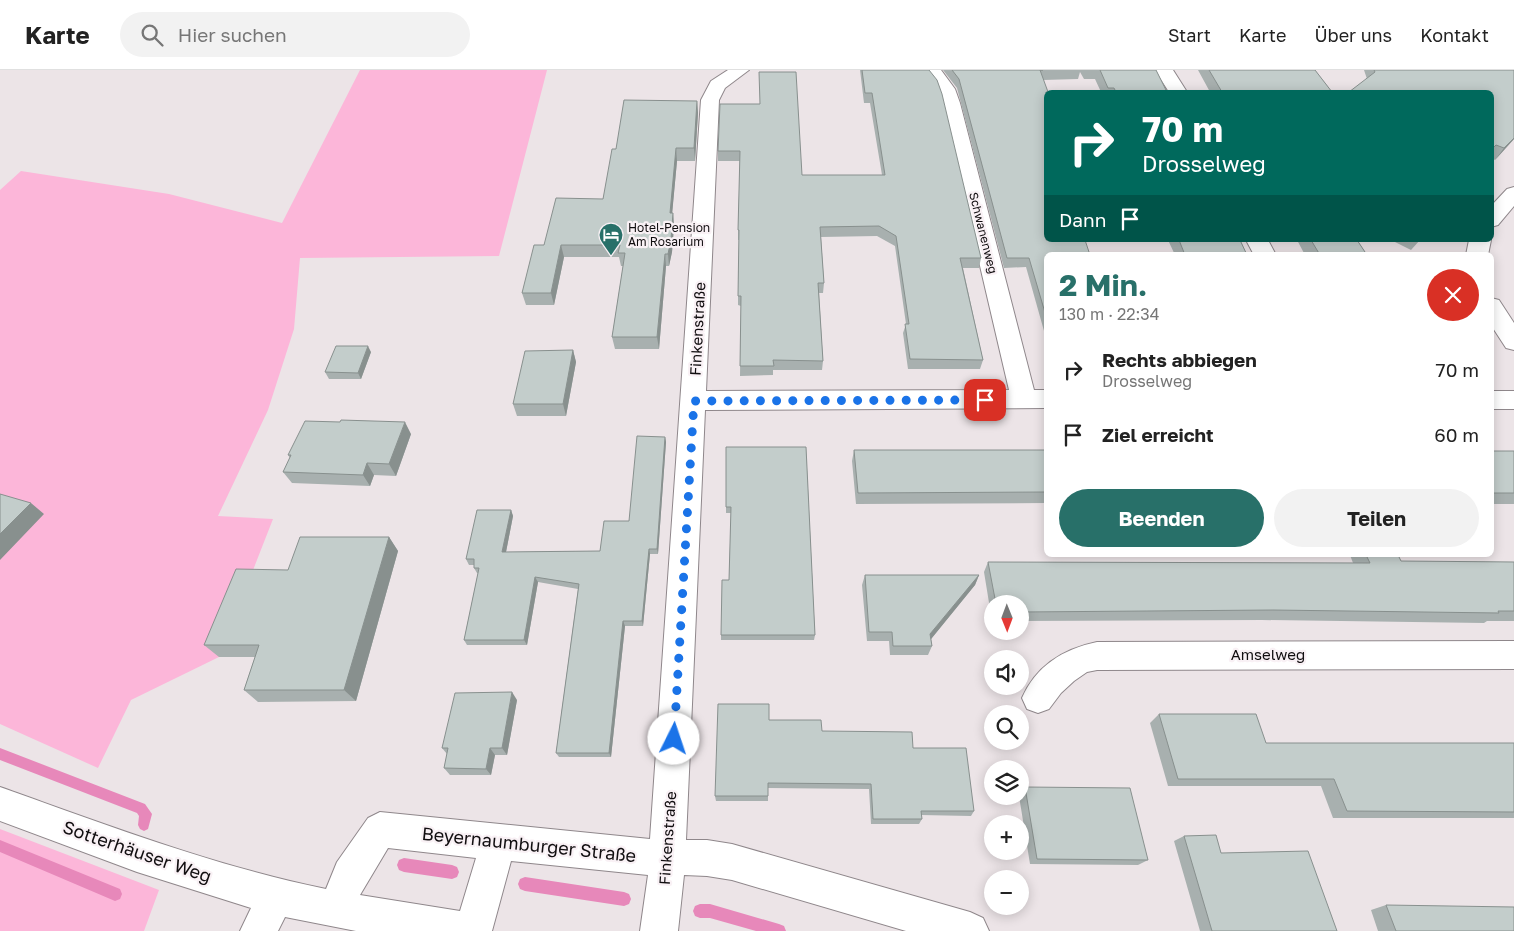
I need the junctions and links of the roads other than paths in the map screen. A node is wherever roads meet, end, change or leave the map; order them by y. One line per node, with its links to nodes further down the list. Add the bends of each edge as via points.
1 (740, 70): 12 (street, Finkenstraße, via 719,83 710,100)
2 (932, 70): 9 (street, Schwanenweg, via 951,103)
3 (1164, 70): 4 (street)
4 (1177, 90)
5 (1514, 193): 6 (street)
6 (1494, 216)
7 (1494, 311): 8 (street)
8 (1514, 342)
9 (1035, 399): 12 (street)
10 (1494, 400): 11 (street)
11 (1514, 400)
12 (694, 401): 17 (street, Finkenstraße)
13 (1514, 655): 14 (street, Amselweg, via 1097,656 1062,670)
14 (1038, 698)
15 (0, 804): 18 (street, Sotterhäuser Weg, via 146,857)
16 (498, 843): 17 (street, Beyernaumburger Straße); 19 (street, Beyernaumburger Straße, via 380,830 350,875); 21 (street)
17 (667, 859): 22 (street, Finkenstraße); 23 (street, Beyernaumburger Straße, via 732,862)
18 (276, 896): 19 (street); 20 (street)
19 (336, 908): 21 (street)
20 (259, 931)
21 (471, 931)
22 (659, 931)
23 (970, 931)

